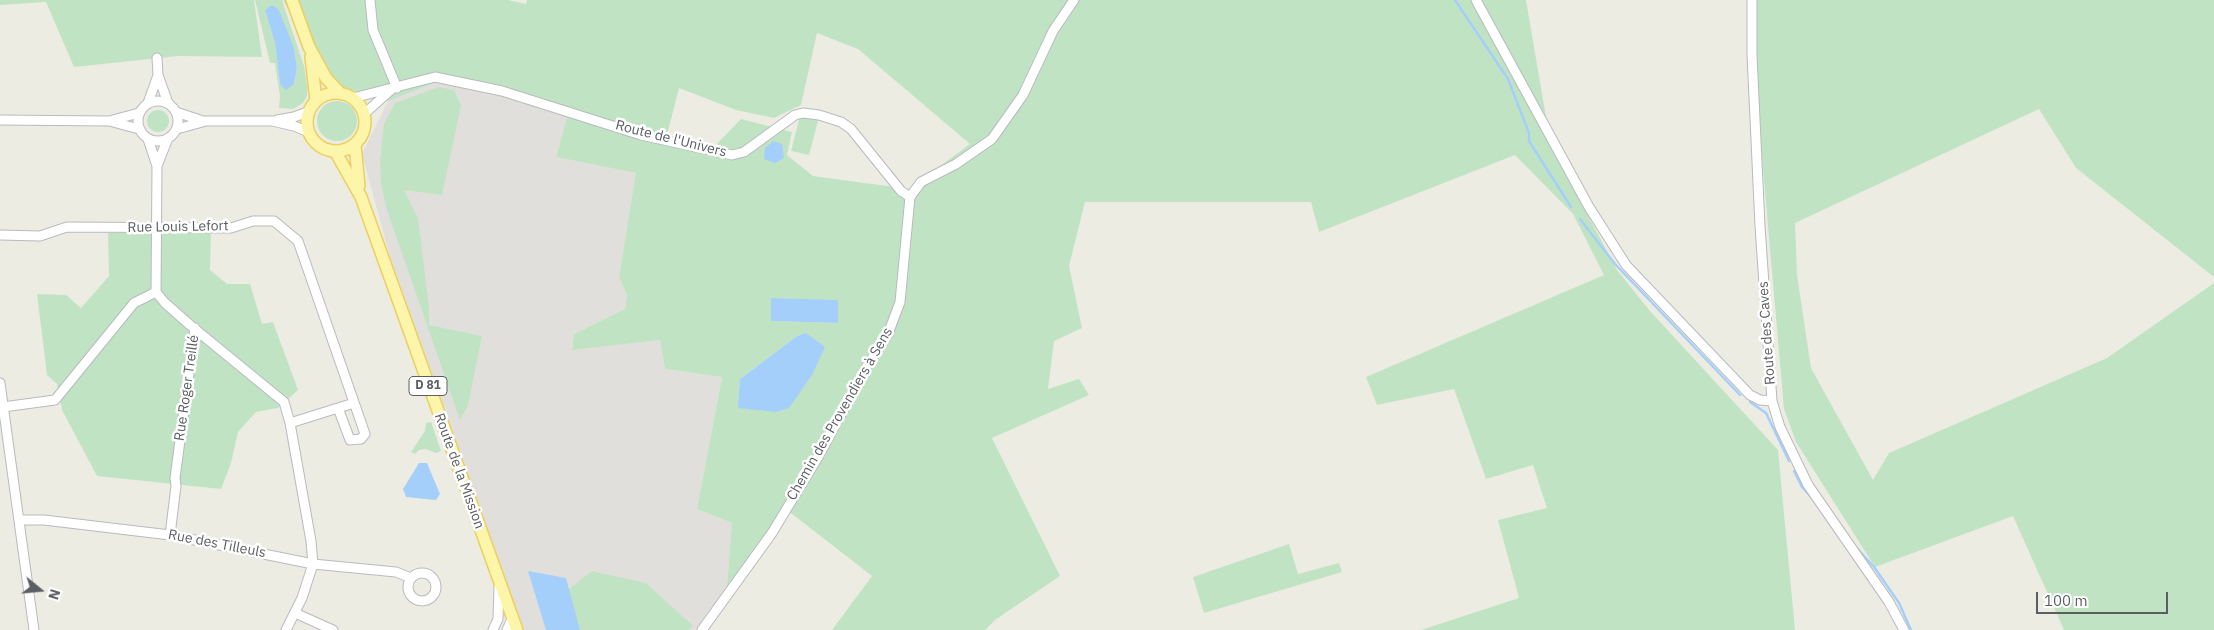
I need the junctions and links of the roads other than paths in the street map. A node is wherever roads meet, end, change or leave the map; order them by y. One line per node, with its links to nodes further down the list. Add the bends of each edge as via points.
1 (292, 0): 6 (main road)
2 (370, 0): 9 (street, via 373,30)
3 (1074, 0): 32 (street, via 1053,31 1022,95 992,139 956,164 921,182)
4 (1476, 0): 38 (street, via 1589,207 1626,264 1750,395)
5 (1752, 0): 38 (street, Route des Caves, via 1760,226)
6 (309, 48): 10 (main road, via 326,78); 12 (main road)
7 (157, 58): 8 (street)
8 (158, 75): 13 (street); 14 (street)
9 (395, 89): 11 (street, Route de l'Univers); 18 (street, Route de l'Univers); 32 (street, Route de l'Univers, via 436,78 459,82 534,100 641,135 734,155 744,152 795,115 820,114 851,129 901,191)
10 (340, 93): 11 (main road); 12 (main road, via 327,94)
11 (353, 98): 18 (main road)
12 (316, 101): 15 (main road)
13 (148, 103): 14 (street, via 154,100); 17 (street)
14 (168, 103): 16 (street)
15 (310, 111): 22 (street); 25 (main road)
16 (176, 112): 21 (street); 24 (street)
17 (139, 113): 20 (street); 23 (street)
18 (364, 114): 28 (main road, via 364,131)
19 (0, 120): 20 (street)
20 (109, 120): 23 (street)
21 (206, 121): 22 (street); 24 (street)
22 (272, 121): 25 (street)
23 (139, 129): 27 (street)
24 (177, 129): 26 (street)
25 (309, 132): 29 (main road, via 319,146)
26 (168, 138): 27 (street, via 162,141); 30 (street)
27 (148, 139): 30 (street)
28 (354, 144): 29 (main road); 31 (main road, D 81)
29 (335, 151): 31 (main road, D 81)
30 (157, 166): 33 (street)
31 (361, 197): 46 (main road, Route de la Mission / D 81)
32 (910, 197): 57 (street, Chemin des Provendiers à Sens, via 900,302 888,334 772,533)
33 (157, 228): 34 (street, Rue Louis Lefort, via 67,227 40,236); 35 (street); 39 (street, Rue Louis Lefort, via 231,228 253,221 274,221 298,241)
34 (0, 235)
35 (156, 292): 36 (street, Rue Roger Treillé); 40 (street, via 134,303 55,400)
36 (195, 328): 42 (street, via 284,402); 44 (street, Rue Roger Treillé)
37 (0, 383): 40 (street)
38 (1772, 401): 58 (street, Route des Caves, via 1780,427 1808,485 1890,602)
39 (354, 403): 41 (street); 41 (street, Rue Louis Lefort, via 364,434 361,439 350,440)
40 (3, 407): 43 (street)
41 (338, 408): 42 (street)
42 (290, 423): 45 (street, via 312,541)
43 (20, 520): 44 (street, Rue des Tilleuls); 51 (street)
44 (170, 535): 45 (street, Rue des Tilleuls)
45 (313, 564): 47 (street, Rue des Tilleuls, via 396,572); 48 (street)
46 (498, 574): 49 (main road, D 81); 50 (street)
47 (411, 578)
48 (295, 612): 52 (street); 53 (street)
49 (513, 617): 50 (street); 55 (street); 56 (main road, D 81)
50 (498, 619): 54 (street)
51 (34, 630)
52 (286, 630)
53 (333, 630)
54 (493, 630)
55 (507, 630)
56 (517, 630)
57 (702, 630)
58 (1904, 630)

